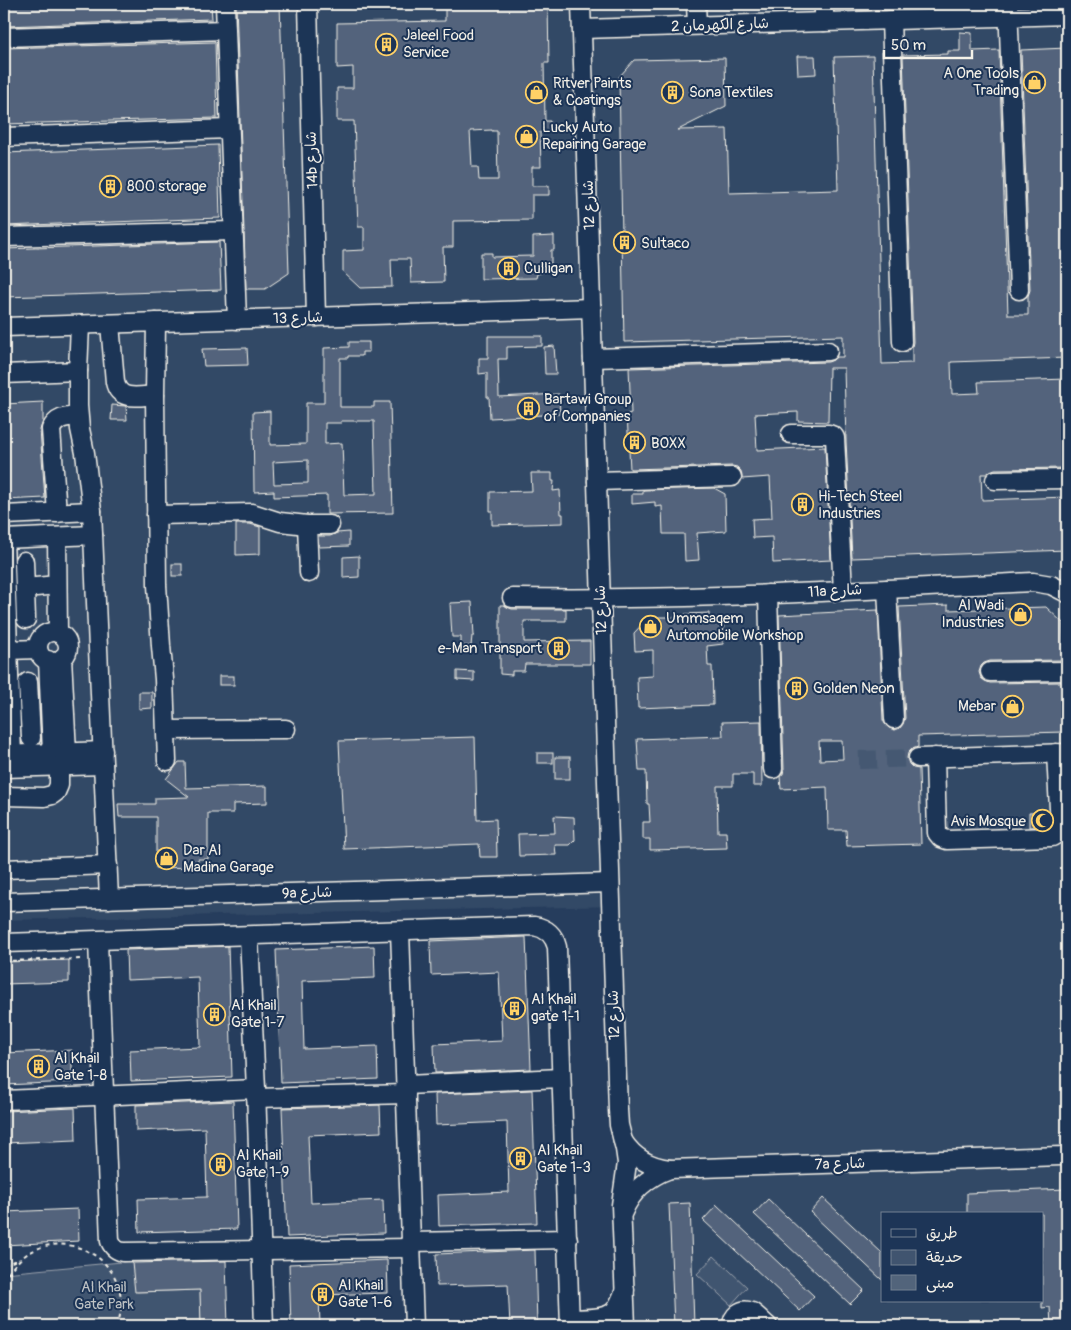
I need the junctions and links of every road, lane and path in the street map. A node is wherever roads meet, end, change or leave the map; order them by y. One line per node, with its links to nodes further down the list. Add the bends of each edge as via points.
1 (225, 4): 12 (street)
2 (308, 4): 20 (street, 14b شارع)
3 (581, 4): 11 (street, شارع 12)
4 (696, 4): 10 (street)
5 (824, 4): 9 (street)
6 (1009, 10): 7 (street, شارع الكهرمان 2); 8 (street, شارع الكهرمان 2); 18 (street)
7 (1067, 15)
8 (891, 20): 9 (street, شارع الكهرمان 2); 26 (street)
9 (824, 22): 10 (street, شارع الكهرمان 2)
10 (697, 26): 11 (street, شارع الكهرمان 2)
11 (582, 29): 19 (street, شارع 12)
12 (226, 30): 13 (street); 14 (street)
13 (4, 37)
14 (229, 129): 15 (street); 16 (street)
15 (4, 138)
16 (233, 231): 17 (street); 21 (street)
17 (4, 237)
18 (1019, 290)
19 (592, 308): 20 (street, شارع 13); 28 (street, شارع 12)
20 (316, 317): 21 (street, شارع 13)
21 (237, 320): 22 (street, شارع 13)
22 (156, 322): 23 (street, شارع 13); 31 (street)
23 (110, 324): 24 (street, شارع 13); 31 (street, via 117,390 127,396)
24 (80, 325): 25 (street, شارع 13); 29 (street)
25 (4, 327)
26 (902, 342)
27 (828, 351): 28 (street)
28 (593, 358): 37 (street, شارع 12)
29 (78, 371): 30 (street); 32 (street)
30 (4, 374)
31 (155, 395): 41 (street)
32 (78, 416): 38 (street); 39 (street, via 62,417 51,429)
33 (791, 434): 52 (street, via 829,434 835,438)
34 (732, 477): 37 (street)
35 (1067, 479): 36 (street)
36 (994, 480)
37 (597, 481): 56 (street, شارع 12)
38 (92, 511): 39 (street); 44 (street)
39 (57, 513): 40 (street)
40 (4, 515)
41 (156, 516): 42 (street, via 252,513 274,521); 68 (street, via 158,613)
42 (307, 525): 43 (street); 48 (street)
43 (330, 525)
44 (93, 535): 45 (street); 72 (street)
45 (51, 537): 46 (street); 49 (street)
46 (4, 539): 59 (street)
47 (24, 560): 50 (street)
48 (309, 573)
49 (52, 586): 50 (street); 58 (street)
50 (25, 588): 57 (street)
51 (888, 589): 52 (street, 11a شارع); 53 (street, 11a شارع, via 1033,582); 66 (street)
52 (843, 591): 54 (street, 11a شارع)
53 (1067, 592)
54 (768, 594): 56 (street, 11a شارع); 75 (street)
55 (512, 598): 56 (street, 11a شارع)
56 (600, 599): 79 (street, شارع 12)
57 (26, 619)
58 (54, 633): 60 (street, via 41,639); 60 (street, via 68,644 65,654)
59 (8, 650): 60 (street); 73 (street)
60 (49, 656): 64 (street)
61 (1067, 671): 62 (street)
62 (990, 672)
63 (28, 682): 65 (street)
64 (57, 703): 65 (street); 71 (street)
65 (29, 704): 69 (street)
66 (894, 719)
67 (286, 729): 68 (street)
68 (166, 730): 74 (street)
69 (31, 738)
70 (1062, 753): 70 (street, via 1060,827 1057,834 1052,837 941,838 927,758)
71 (59, 757): 72 (street); 73 (street); 76 (street, via 60,786 52,795)
72 (103, 758): 77 (street)
73 (7, 759)
74 (167, 761)
75 (773, 769)
76 (4, 796)
77 (108, 865): 78 (street); 80 (street)
78 (4, 869)
79 (610, 883): 80 (street, 9a شارع); 93 (street, شارع 12, via 618,1110)
80 (109, 899): 81 (street, 9a شارع)
81 (4, 902)
82 (400, 931): 83 (street); 88 (street, via 534,926 549,932 557,947); 89 (street)
83 (249, 936): 84 (street); 90 (street)
84 (98, 941): 85 (street); 91 (street)
85 (4, 944)
86 (84, 959): 87 (path)
87 (4, 961)
88 (561, 1078): 89 (street); 97 (street)
89 (406, 1090): 90 (street); 98 (street)
90 (256, 1093): 91 (street); 99 (street)
91 (104, 1095): 92 (street); 99 (street, via 110,1241 114,1248 120,1252)
92 (4, 1100)
93 (622, 1141): 95 (street, 7a شارع, via 642,1161); 96 (street, شارع 12, via 627,1163)
94 (1067, 1155): 95 (street, 7a شارع)
95 (670, 1169): 96 (street, via 644,1182 630,1197)
96 (622, 1214): 103 (street, شارع 12)
97 (568, 1239): 98 (street); 104 (street)
98 (411, 1245): 99 (street); 107 (street)
99 (262, 1249): 106 (street)
100 (21, 1258): 101 (path); 102 (path); 105 (path, via 43,1247 60,1244 76,1246 98,1258 117,1284 120,1308)
101 (4, 1265)
102 (4, 1281)
103 (625, 1290): 104 (street, via 610,1314); 108 (street, شارع 12)
104 (570, 1323)
105 (116, 1326)
106 (264, 1326)
107 (414, 1326)
108 (626, 1326)
109 (732, 1326): 110 (street, via 734,1316 744,1311 751,1312)
110 (768, 1326)

